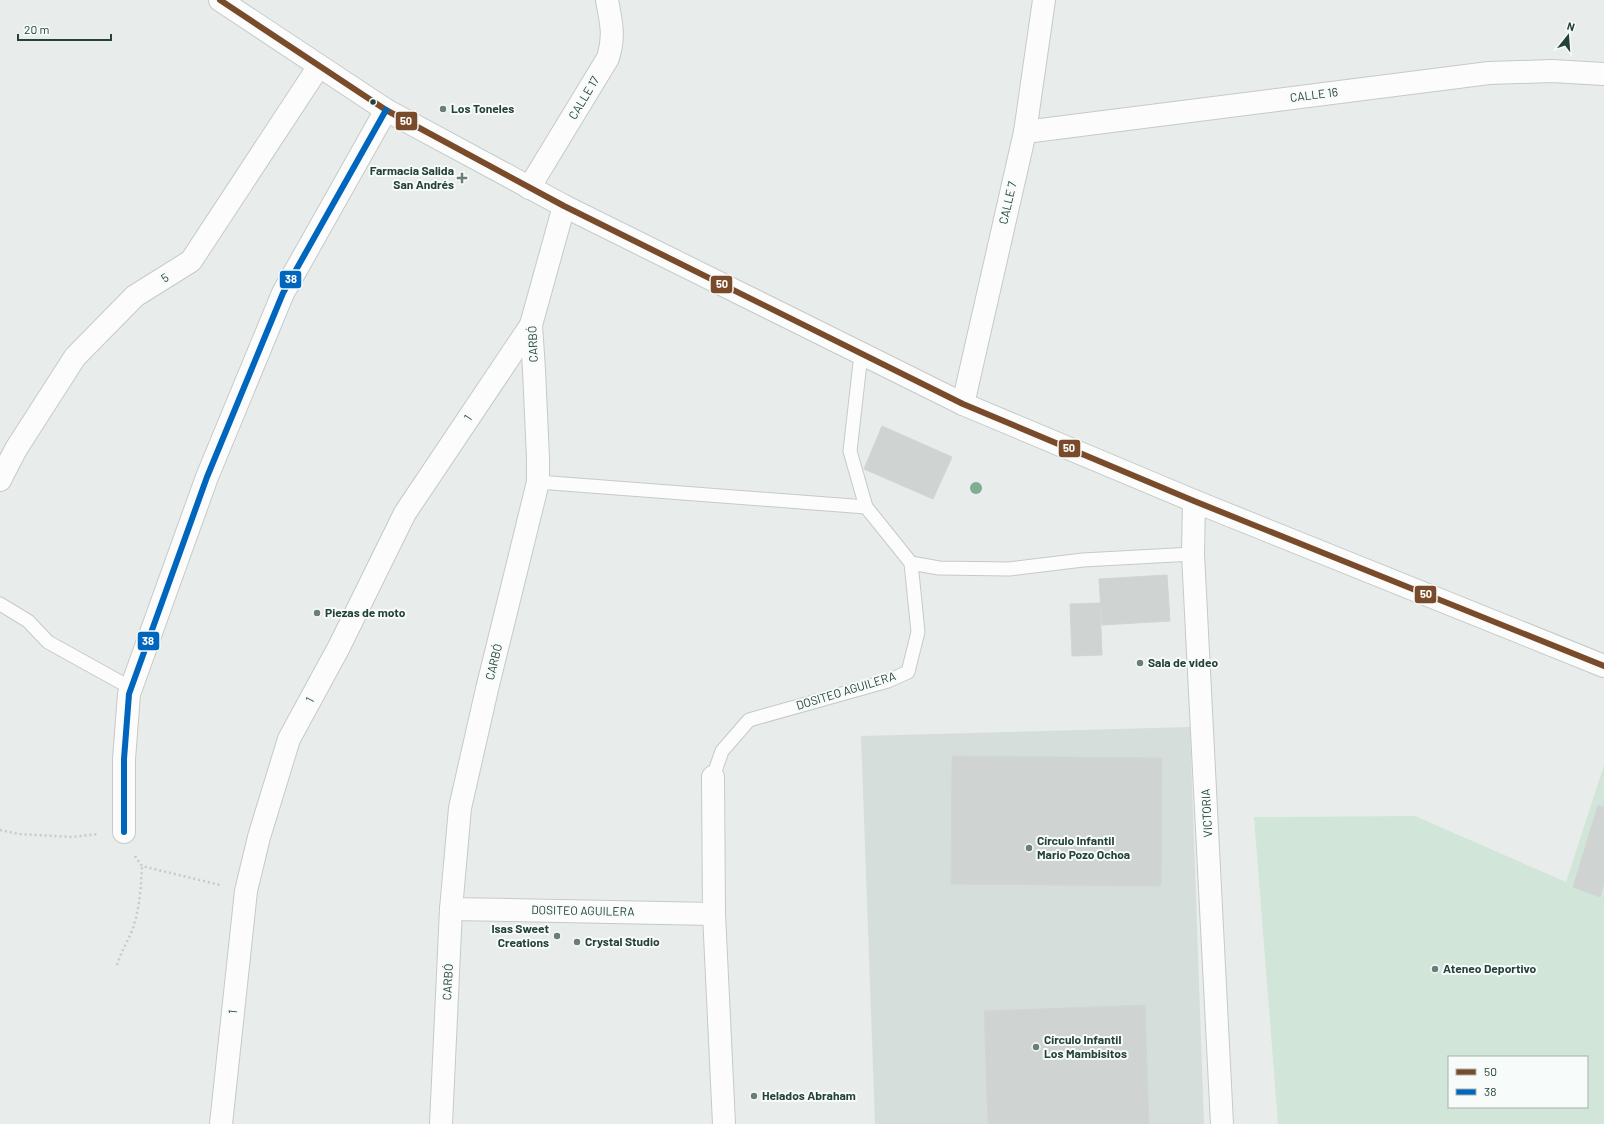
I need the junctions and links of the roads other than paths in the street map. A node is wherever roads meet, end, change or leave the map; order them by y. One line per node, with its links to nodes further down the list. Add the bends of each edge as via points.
1 (220, 0): 4 (street)
2 (607, 0): 8 (street, CALLE 17, via 612,30 608,58)
3 (1044, 0): 7 (street, CALLE 7)
4 (319, 66): 6 (street); 13 (street, 5, via 191,261 135,296 75,357 16,449)
5 (1604, 74): 7 (street, CALLE 16, via 1552,71 1489,73)
6 (386, 110): 8 (street); 21 (street, via 283,293 207,477)
7 (1025, 132): 12 (street, CALLE 7)
8 (529, 188): 9 (street)
9 (564, 206): 10 (street, CARBÓ); 11 (street)
10 (531, 325): 14 (street, CARBÓ); 26 (street, 1, via 406,513 289,739 259,837 246,891)
11 (861, 354): 12 (street); 16 (lane, via 850,451)
12 (962, 404): 15 (street)
13 (0, 480)
14 (538, 482): 16 (lane); 24 (street, CARBÓ, via 460,808)
15 (1194, 501): 17 (street, VICTORIA); 20 (street)
16 (866, 507): 18 (lane)
17 (1193, 554): 18 (lane, via 1083,560 1009,569 939,568); 29 (street, VICTORIA)
18 (910, 563): 22 (lane, DOSITEO AGUILERA, via 918,632 908,672 888,681 749,720 722,751)
19 (0, 604): 21 (lane, via 28,621 48,642)
20 (1604, 666)
21 (131, 688): 23 (street, via 124,758)
22 (713, 777): 25 (street, DOSITEO AGUILERA)
23 (124, 832)
24 (452, 909): 25 (street, DOSITEO AGUILERA); 27 (street, CARBÓ)
25 (714, 914): 28 (street, DOSITEO AGUILERA)
26 (221, 1124)
27 (441, 1124)
28 (724, 1124)
29 (1222, 1124)

